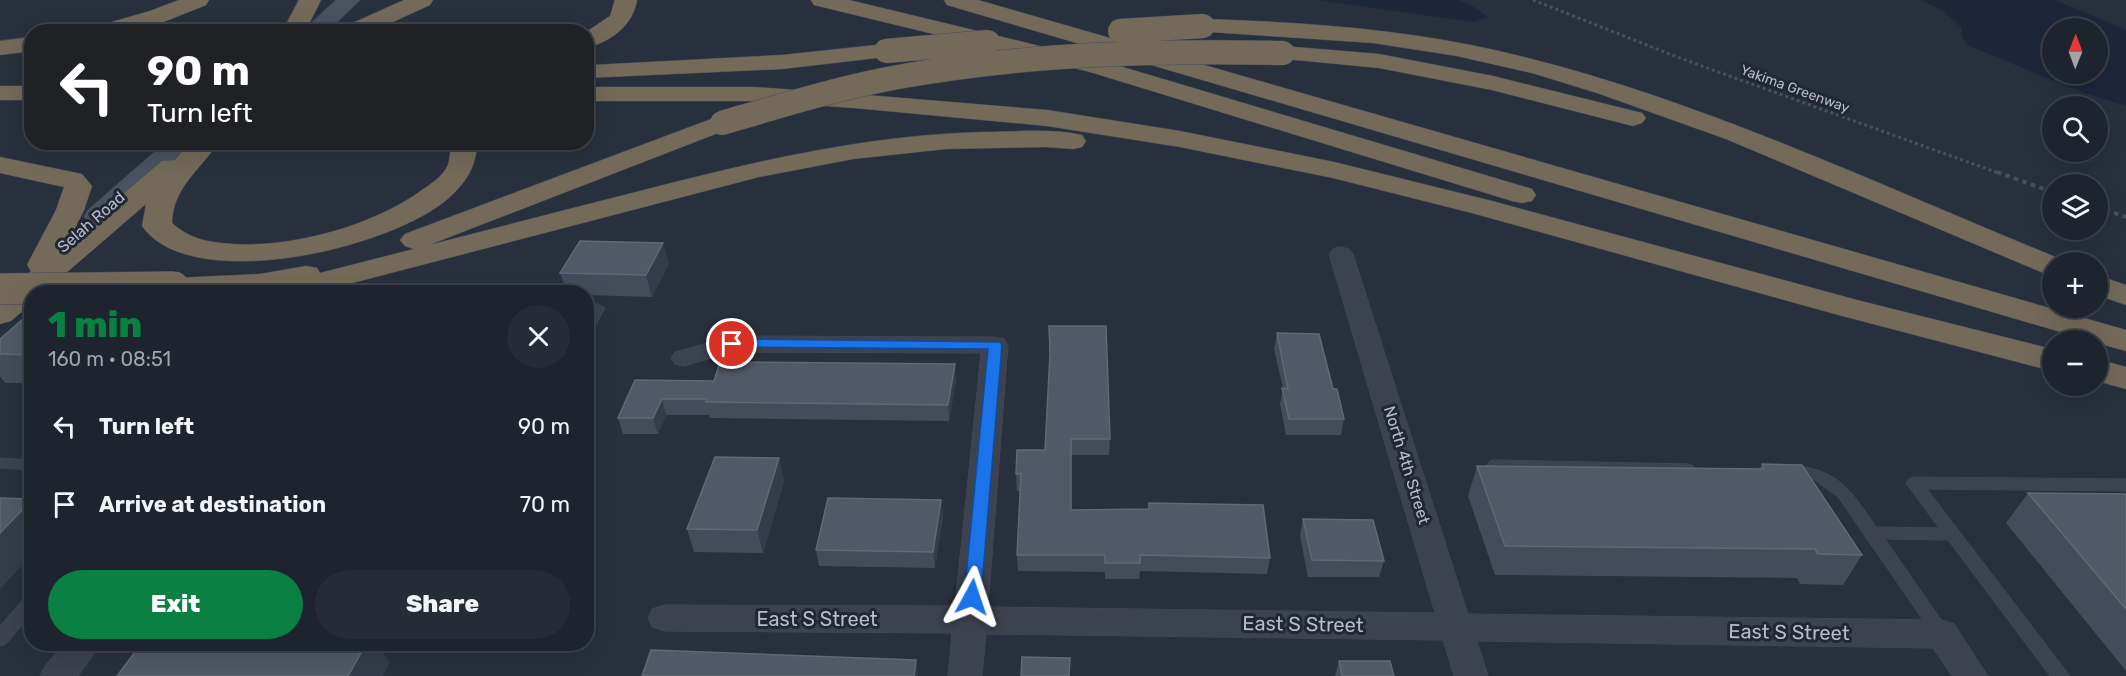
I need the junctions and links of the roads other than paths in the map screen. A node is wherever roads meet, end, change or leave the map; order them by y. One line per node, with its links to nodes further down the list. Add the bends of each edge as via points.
1 (198, 0): 9 (highway)
2 (310, 0): 10 (highway)
3 (349, 0): 11 (main road)
4 (397, 0): 12 (highway)
5 (422, 0): 13 (highway)
6 (626, 0): 14 (highway, via 622,16 614,26)
7 (822, 0): 48 (highway, via 1098,67)
8 (955, 0): 46 (highway)
9 (130, 24)
10 (297, 24)
11 (322, 24)
12 (351, 24)
13 (370, 24)
14 (594, 37)
15 (24, 45): 16 (highway)
16 (0, 48)
17 (0, 65): 18 (highway)
18 (24, 66)
19 (594, 72): 30 (highway, bridge, via 759,64 1203,26 1323,31 1382,38 1461,50 1539,68 1659,104)
20 (0, 91): 21 (highway)
21 (24, 92)
22 (594, 94): 28 (highway, via 754,94 1047,118 1180,139)
23 (173, 150): 32 (main road, Selah Road)
24 (192, 150): 33 (highway)
25 (199, 150): 26 (highway, via 170,182 156,211 157,226 165,235 195,246 231,253 299,248 395,218 445,187 464,159)
26 (465, 150)
27 (0, 165): 32 (highway, via 72,180 78,186)
28 (1334, 171): 35 (highway, via 1175,148 1047,139 946,141 853,151 757,169); 49 (highway)
29 (1341, 254): 64 (street, North 4th Street)
30 (2042, 264)
31 (2042, 264): 34 (highway, bridge, via 1771,163 1628,116 1390,63 1283,53 1187,51 1083,53 977,64 830,92 722,123 342,266 260,283)
32 (42, 265): 41 (main road, Selah Road)
33 (34, 285)
34 (217, 285)
35 (310, 285)
36 (0, 289): 37 (highway, bridge)
37 (24, 289)
38 (2108, 290): 40 (highway)
39 (24, 293): 43 (highway)
40 (2126, 297)
41 (0, 301)
42 (598, 308): 44 (lane)
43 (0, 314)
44 (594, 315)
45 (24, 331): 47 (highway)
46 (2126, 341)
47 (0, 343)
48 (2042, 355)
49 (2042, 356)
50 (684, 358): 63 (street, via 732,344 995,345)
51 (2108, 373): 52 (highway)
52 (2126, 379)
53 (0, 464): 54 (lane)
54 (24, 465)
55 (1495, 465): 56 (lane)
56 (1704, 469)
57 (1774, 470): 59 (lane, via 1809,471 1829,481 1844,494)
58 (2126, 485): 60 (lane, via 1914,483)
59 (1871, 533): 60 (lane); 65 (lane)
60 (1952, 534): 72 (lane)
61 (24, 611): 66 (lane)
62 (664, 618): 63 (street, East S Street)
63 (970, 620): 64 (street, East S Street); 69 (street)
64 (1457, 626): 65 (street, East S Street); 70 (street, North 4th Street)
65 (1942, 634): 71 (street)
66 (0, 639)
67 (78, 651): 68 (street)
68 (57, 676)
69 (965, 676)
70 (1471, 676)
71 (1971, 676)
72 (2061, 676)

